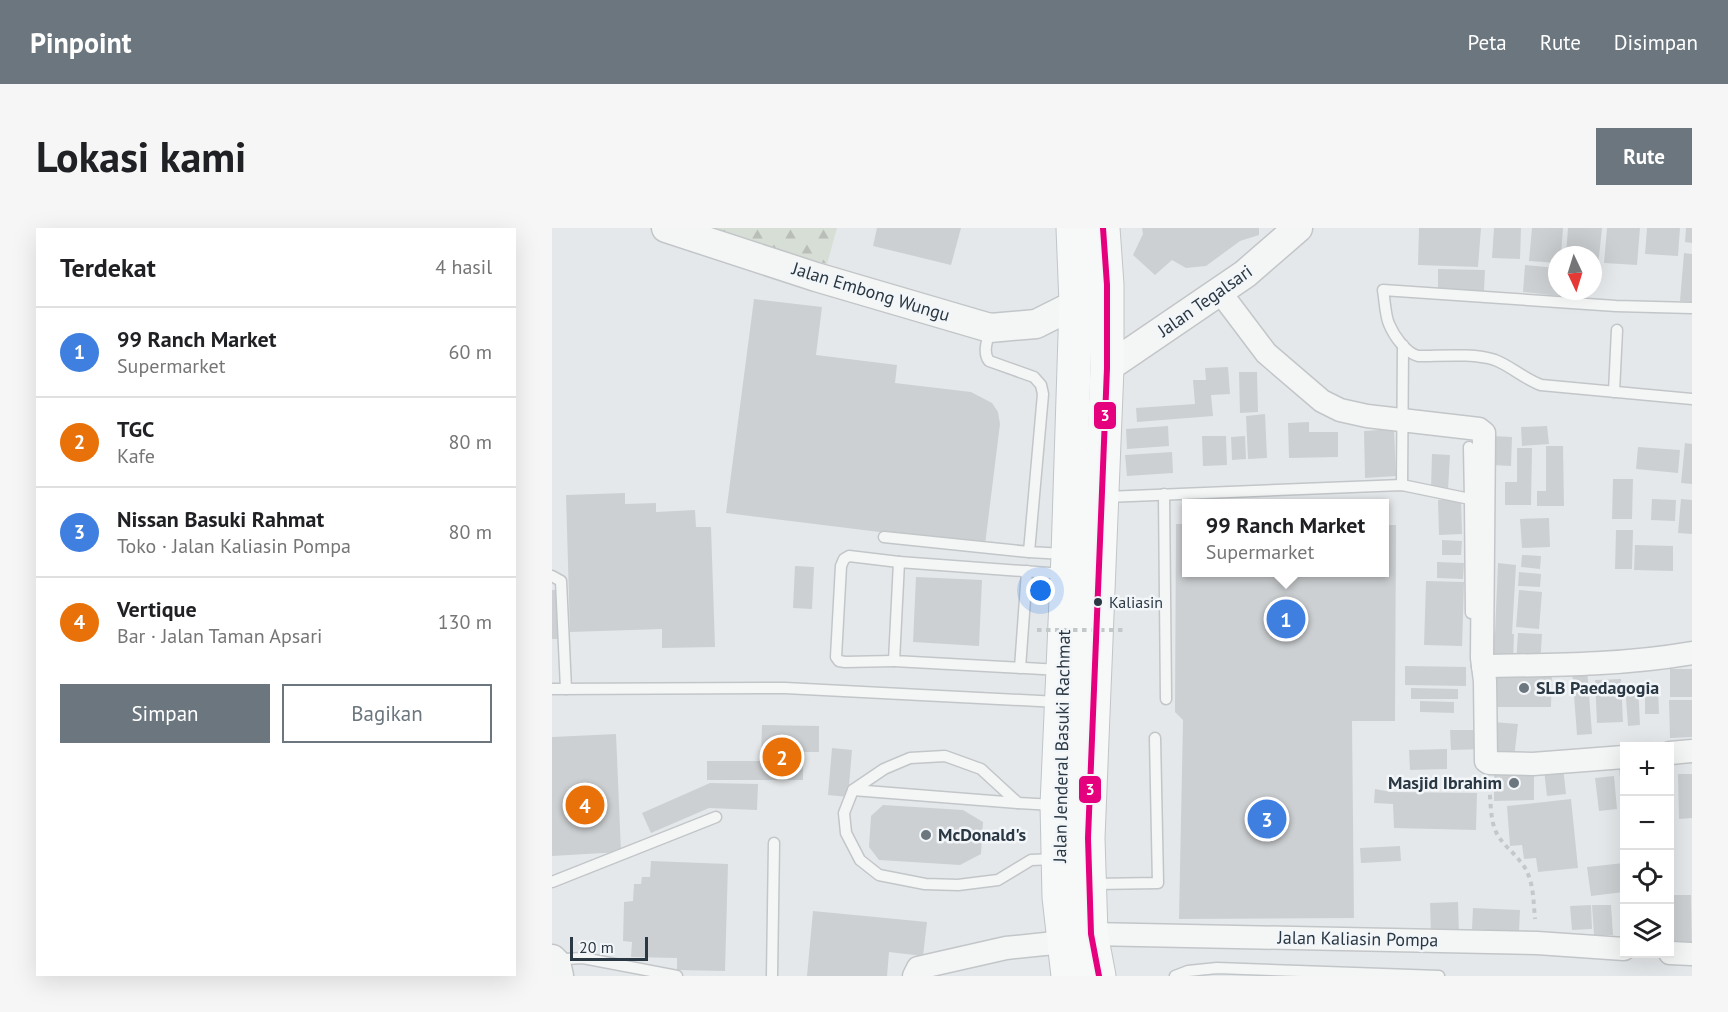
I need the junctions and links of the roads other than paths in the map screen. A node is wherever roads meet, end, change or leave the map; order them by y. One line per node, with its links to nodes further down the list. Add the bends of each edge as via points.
1 (666, 228): 8 (street, Jalan Embong Wungu)
2 (1073, 228): 6 (main road, Jalan Jenderal Basuki Rachmat)
3 (1103, 228): 11 (main road, Jalan Jenderal Basuki Rachmat)
4 (1299, 228): 5 (street, Jalan Tegalsari)
5 (1220, 292): 11 (street, Jalan Tegalsari); 14 (street, via 1266,353 1322,401 1340,410)
6 (1076, 304): 8 (street, Jalan Embong Wungu, via 1036,324); 23 (main road, Jalan Jenderal Basuki Rachmat)
7 (1692, 308): 10 (lane, via 1383,290 1388,324)
8 (990, 328): 21 (lane, via 986,358 1034,377 1043,394)
9 (1617, 330): 12 (lane)
10 (1402, 345): 12 (lane, via 1418,356 1482,357 1496,361 1540,385); 14 (lane)
11 (1107, 368): 18 (main road, Jalan Jenderal Basuki Rachmat)
12 (1614, 392): 13 (lane)
13 (1692, 399)
14 (1402, 420): 16 (lane); 29 (street, via 1479,429 1484,433)
15 (1469, 447): 19 (lane)
16 (1402, 484): 17 (lane); 19 (lane)
17 (1164, 494): 18 (lane); 34 (lane)
18 (1103, 497): 47 (main road, Jalan Jenderal Basuki Rachmat, via 1088,837)
19 (1470, 499): 26 (lane)
20 (884, 537): 21 (lane)
21 (1029, 552): 23 (lane)
22 (899, 562): 24 (lane); 28 (lane); 28 (lane, via 849,556 844,559 836,657 845,662)
23 (1067, 564): 24 (lane); 31 (main road, Jalan Jenderal Basuki Rachmat)
24 (1028, 572): 30 (lane)
25 (552, 576): 33 (lane, via 561,580)
26 (1472, 631)
27 (1692, 653): 29 (street, via 1604,663)
28 (894, 661): 30 (lane)
29 (1483, 666): 39 (street, via 1491,760 1533,764)
30 (1020, 668): 31 (lane)
31 (1063, 670): 35 (main road, Jalan Jenderal Basuki Rachmat)
32 (552, 688): 33 (lane)
33 (567, 688): 35 (lane, via 785,688)
34 (1166, 699)
35 (1061, 702): 42 (main road, Jalan Jenderal Basuki Rachmat)
36 (1155, 738): 47 (lane, via 1158,883)
37 (1692, 751): 38 (street)
38 (1674, 753)
39 (1620, 757)
40 (853, 790): 41 (lane); 41 (lane, via 884,769 910,758 945,756 981,769); 45 (lane, via 844,813 846,833 860,860 879,875 925,884 958,885 998,880 1031,860)
41 (1018, 803): 42 (lane)
42 (1057, 805): 45 (main road, Jalan Jenderal Basuki Rachmat)
43 (716, 817): 46 (lane)
44 (774, 843): 54 (lane)
45 (1058, 858): 48 (main road, Jalan Jenderal Basuki Rachmat)
46 (552, 882)
47 (1090, 884): 48 (main road, Jalan Jenderal Basuki Rachmat)
48 (1077, 938): 49 (street, Jalan Kaliasin Pompa, via 1537,943); 55 (street, Jalan Kaliasin Pompa, via 1006,948 918,968); 56 (main road, Jalan Jenderal Basuki Rachmat); 57 (main road, Jalan Jenderal Basuki Rachmat)
49 (1620, 949)
50 (1674, 953): 51 (street)
51 (1692, 954)
52 (556, 966): 53 (lane, via 565,959 583,958)
53 (677, 976)
54 (772, 976)
55 (914, 976)
56 (1068, 976)
57 (1099, 976)
58 (1175, 976): 59 (lane, via 1217,968)
59 (1439, 976)

